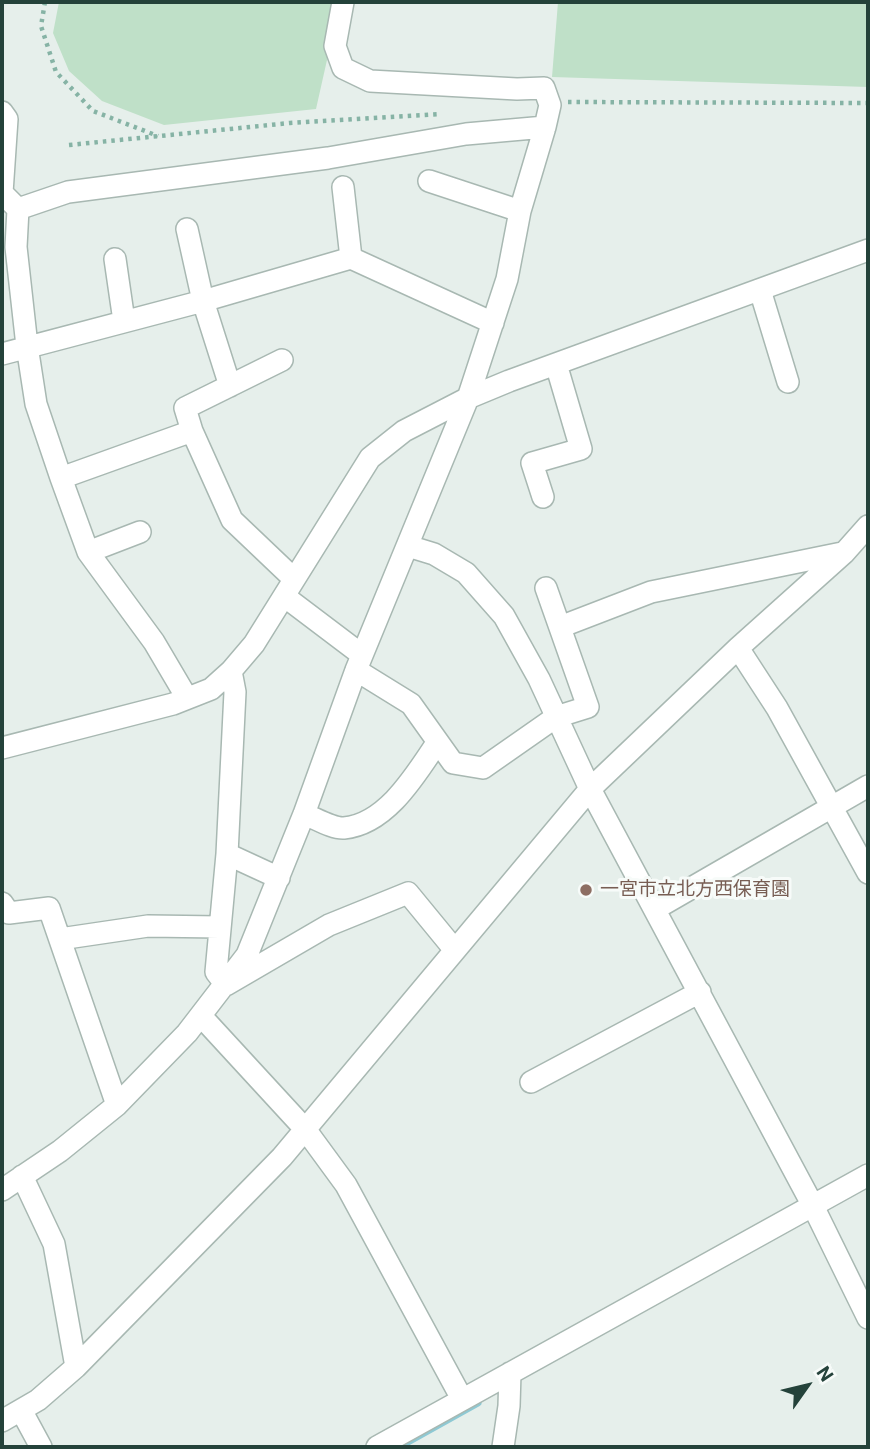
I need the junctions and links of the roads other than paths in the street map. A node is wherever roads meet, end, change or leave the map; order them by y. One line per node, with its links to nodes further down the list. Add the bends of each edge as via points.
1 (343, 2): 3 (street, via 335,46 343,68 370,80 544,88 550,106)
2 (2, 112): 6 (street, via 7,119 2,193)
3 (545, 127): 6 (street, via 466,134 327,158 68,192); 7 (street)
4 (429, 181): 7 (street)
5 (344, 187): 10 (street)
6 (18, 209): 16 (street, via 16,247)
7 (520, 211): 15 (street)
8 (187, 229): 13 (street)
9 (868, 250): 12 (street)
10 (351, 258): 13 (street); 15 (street)
11 (115, 259): 14 (street)
12 (760, 290): 19 (street); 20 (street)
13 (203, 301): 14 (street); 21 (street)
14 (124, 321): 16 (street)
15 (493, 323): 22 (street)
16 (27, 346): 17 (street); 24 (street, via 36,404)
17 (2, 354)
18 (282, 360): 21 (street)
19 (556, 364): 22 (street); 25 (street, via 581,449 532,463)
20 (788, 382)
21 (230, 386): 23 (street, via 185,408)
22 (468, 398): 28 (street); 31 (street, via 404,431 370,458)
23 (192, 431): 24 (street); 31 (street, via 232,520)
24 (61, 478): 29 (street)
25 (543, 497)
26 (868, 526): 30 (street)
27 (140, 531): 29 (street)
28 (408, 546): 35 (street); 38 (street, via 466,573 504,616)
29 (88, 552): 37 (street, via 155,642)
30 (845, 553): 33 (street, via 651,592); 34 (street)
31 (289, 588): 35 (street); 36 (street)
32 (546, 588): 33 (street)
33 (560, 627): 38 (street, via 588,706)
34 (738, 648): 42 (street); 43 (street, via 777,708)
35 (359, 663): 39 (street, via 411,705); 44 (street)
36 (231, 671): 37 (street, via 211,689); 45 (street, via 235,692)
37 (187, 698): 40 (street)
38 (556, 718): 39 (street, via 483,768 453,763); 42 (street)
39 (437, 743): 44 (street, via 403,793 371,819 343,828)
40 (2, 748)
41 (868, 786): 43 (street)
42 (590, 789): 49 (street); 52 (street)
43 (830, 807): 46 (street); 49 (street)
44 (303, 814): 47 (street)
45 (227, 855): 47 (street); 50 (street)
46 (868, 873)
47 (279, 878): 53 (street, via 247,955)
48 (2, 902): 51 (street, via 9,913 49,908)
49 (655, 909): 54 (street)
50 (220, 927): 51 (street, via 148,926); 53 (street, via 216,972)
51 (60, 939): 57 (street)
52 (454, 949): 53 (street, via 408,893 329,925); 58 (street)
53 (226, 985): 55 (street)
54 (700, 992): 56 (street); 62 (street)
55 (201, 1016): 57 (street); 58 (street)
56 (531, 1082)
57 (117, 1105): 60 (street)
58 (305, 1129): 64 (street); 66 (street, via 346,1185)
59 (868, 1175): 62 (street)
60 (23, 1177): 61 (street); 64 (street, via 54,1244)
61 (2, 1191)
62 (812, 1204): 63 (street); 65 (street)
63 (868, 1318)
64 (76, 1367): 67 (street)
65 (510, 1373): 66 (street); 71 (street)
66 (462, 1399): 70 (street)
67 (21, 1410): 68 (street); 69 (street)
68 (2, 1421)
69 (41, 1447)
70 (377, 1447)
71 (503, 1447)

